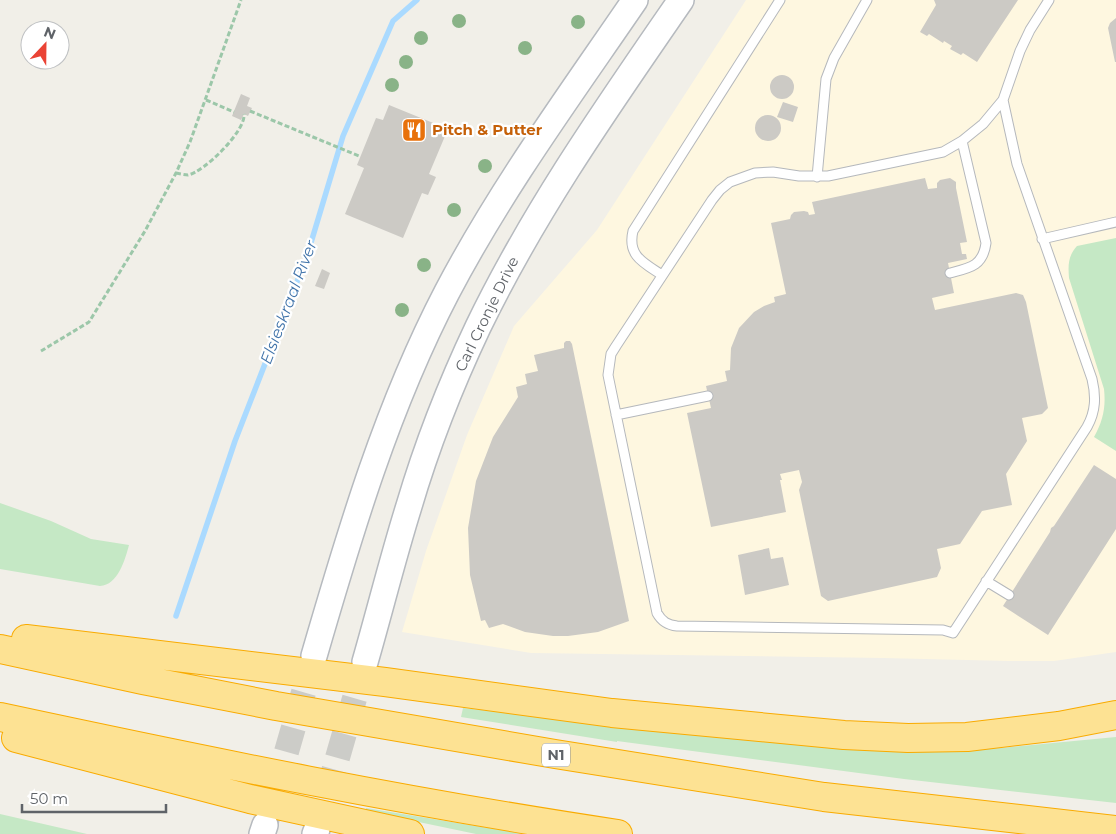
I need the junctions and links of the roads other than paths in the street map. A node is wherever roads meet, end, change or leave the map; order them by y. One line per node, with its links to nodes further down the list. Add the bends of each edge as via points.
1 (635, 0): 19 (main road, via 514,179 447,292 419,351 374,463)
2 (680, 0): 20 (main road, Carl Cronje Drive, via 527,232 478,327 409,505)
3 (780, 0): 12 (lane, via 633,231 632,246 636,256)
4 (867, 0): 8 (lane, via 826,78)
5 (1049, 0): 6 (lane, via 1020,51)
6 (1003, 100): 7 (lane); 10 (lane, via 1018,164)
7 (962, 142): 8 (lane, via 943,152); 11 (lane, via 986,243 978,263)
8 (817, 177): 12 (lane, via 764,171 730,182 712,200)
9 (1116, 222): 10 (lane)
10 (1042, 239): 15 (lane, via 1092,379 1094,408 1087,427)
11 (950, 273)
12 (662, 276): 14 (lane, via 611,354 608,374)
13 (708, 396): 14 (lane)
14 (616, 415): 15 (lane, via 657,614 670,626 943,630 953,633)
15 (986, 581): 16 (lane)
16 (1009, 595)
17 (0, 636): 21 (highway, via 612,713 844,735 967,737 1059,726)
18 (0, 649): 24 (highway, N1, via 276,706 555,754 824,797)
19 (314, 656)
20 (365, 662)
21 (1116, 715)
22 (0, 717): 26 (highway, via 360,791)
23 (0, 733): 25 (highway, via 250,799)
24 (1116, 830)
25 (410, 834)
26 (618, 834)

